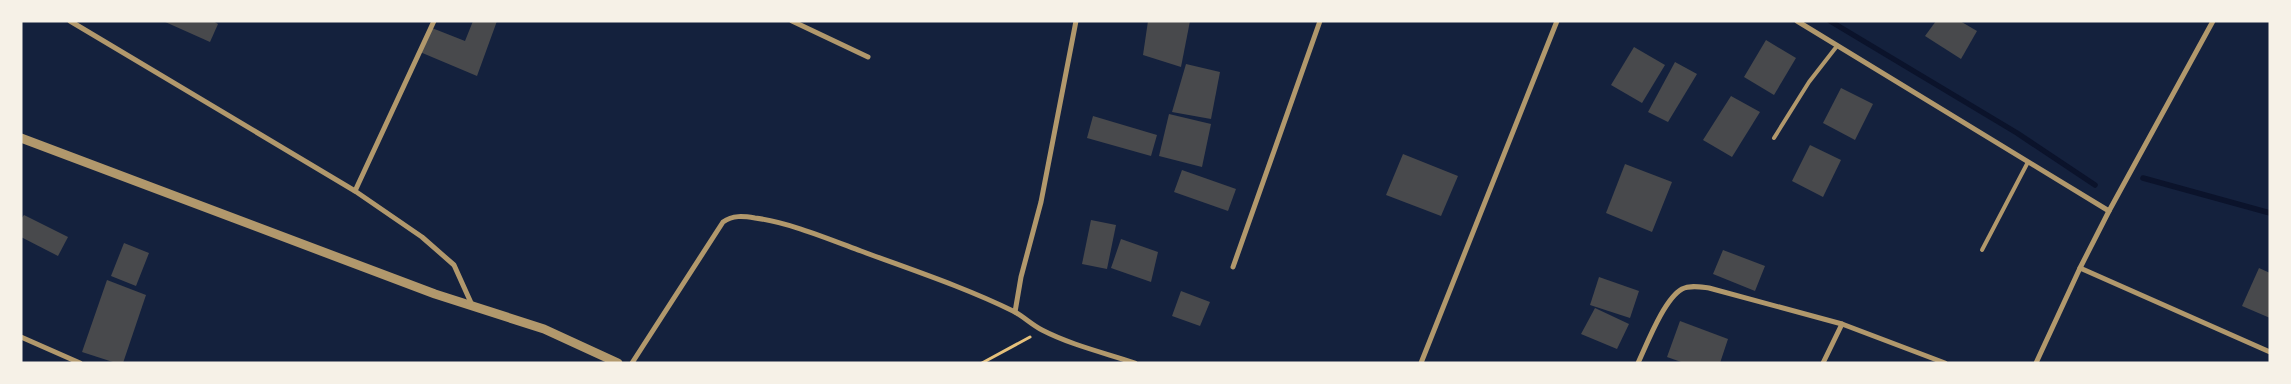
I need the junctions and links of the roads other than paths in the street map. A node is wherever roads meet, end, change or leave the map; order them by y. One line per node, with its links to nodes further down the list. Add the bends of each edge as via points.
1 (70, 21): 14 (street)
2 (434, 21): 14 (street)
3 (792, 21): 10 (street)
4 (1076, 21): 20 (street, via 1041,202)
5 (1320, 21): 17 (street)
6 (1557, 21): 28 (street)
7 (1797, 21): 9 (street)
8 (2213, 21): 15 (street)
9 (1837, 46): 12 (lane, via 1809,82); 13 (street)
10 (868, 57)
11 (21, 138): 19 (street, via 435,294)
12 (1774, 138)
13 (2028, 162): 15 (street); 16 (lane)
14 (355, 191): 19 (street, via 422,237 454,266)
15 (2108, 211): 18 (street)
16 (1982, 250)
17 (1233, 267)
18 (2080, 268): 23 (street); 32 (street)
19 (472, 305): 25 (street, via 544,329)
20 (1015, 312): 26 (street, via 964,289 810,233 758,218 730,217 723,222); 27 (street, via 1042,330)
21 (1842, 324): 29 (street, via 1709,288 1683,288 1668,304); 30 (street); 31 (street)
22 (21, 337): 24 (street)
23 (2270, 352)
24 (80, 363)
25 (618, 363)
26 (632, 363)
27 (1136, 363)
28 (1421, 363)
29 (1638, 363)
30 (1823, 363)
31 (1945, 363)
32 (2036, 363)

